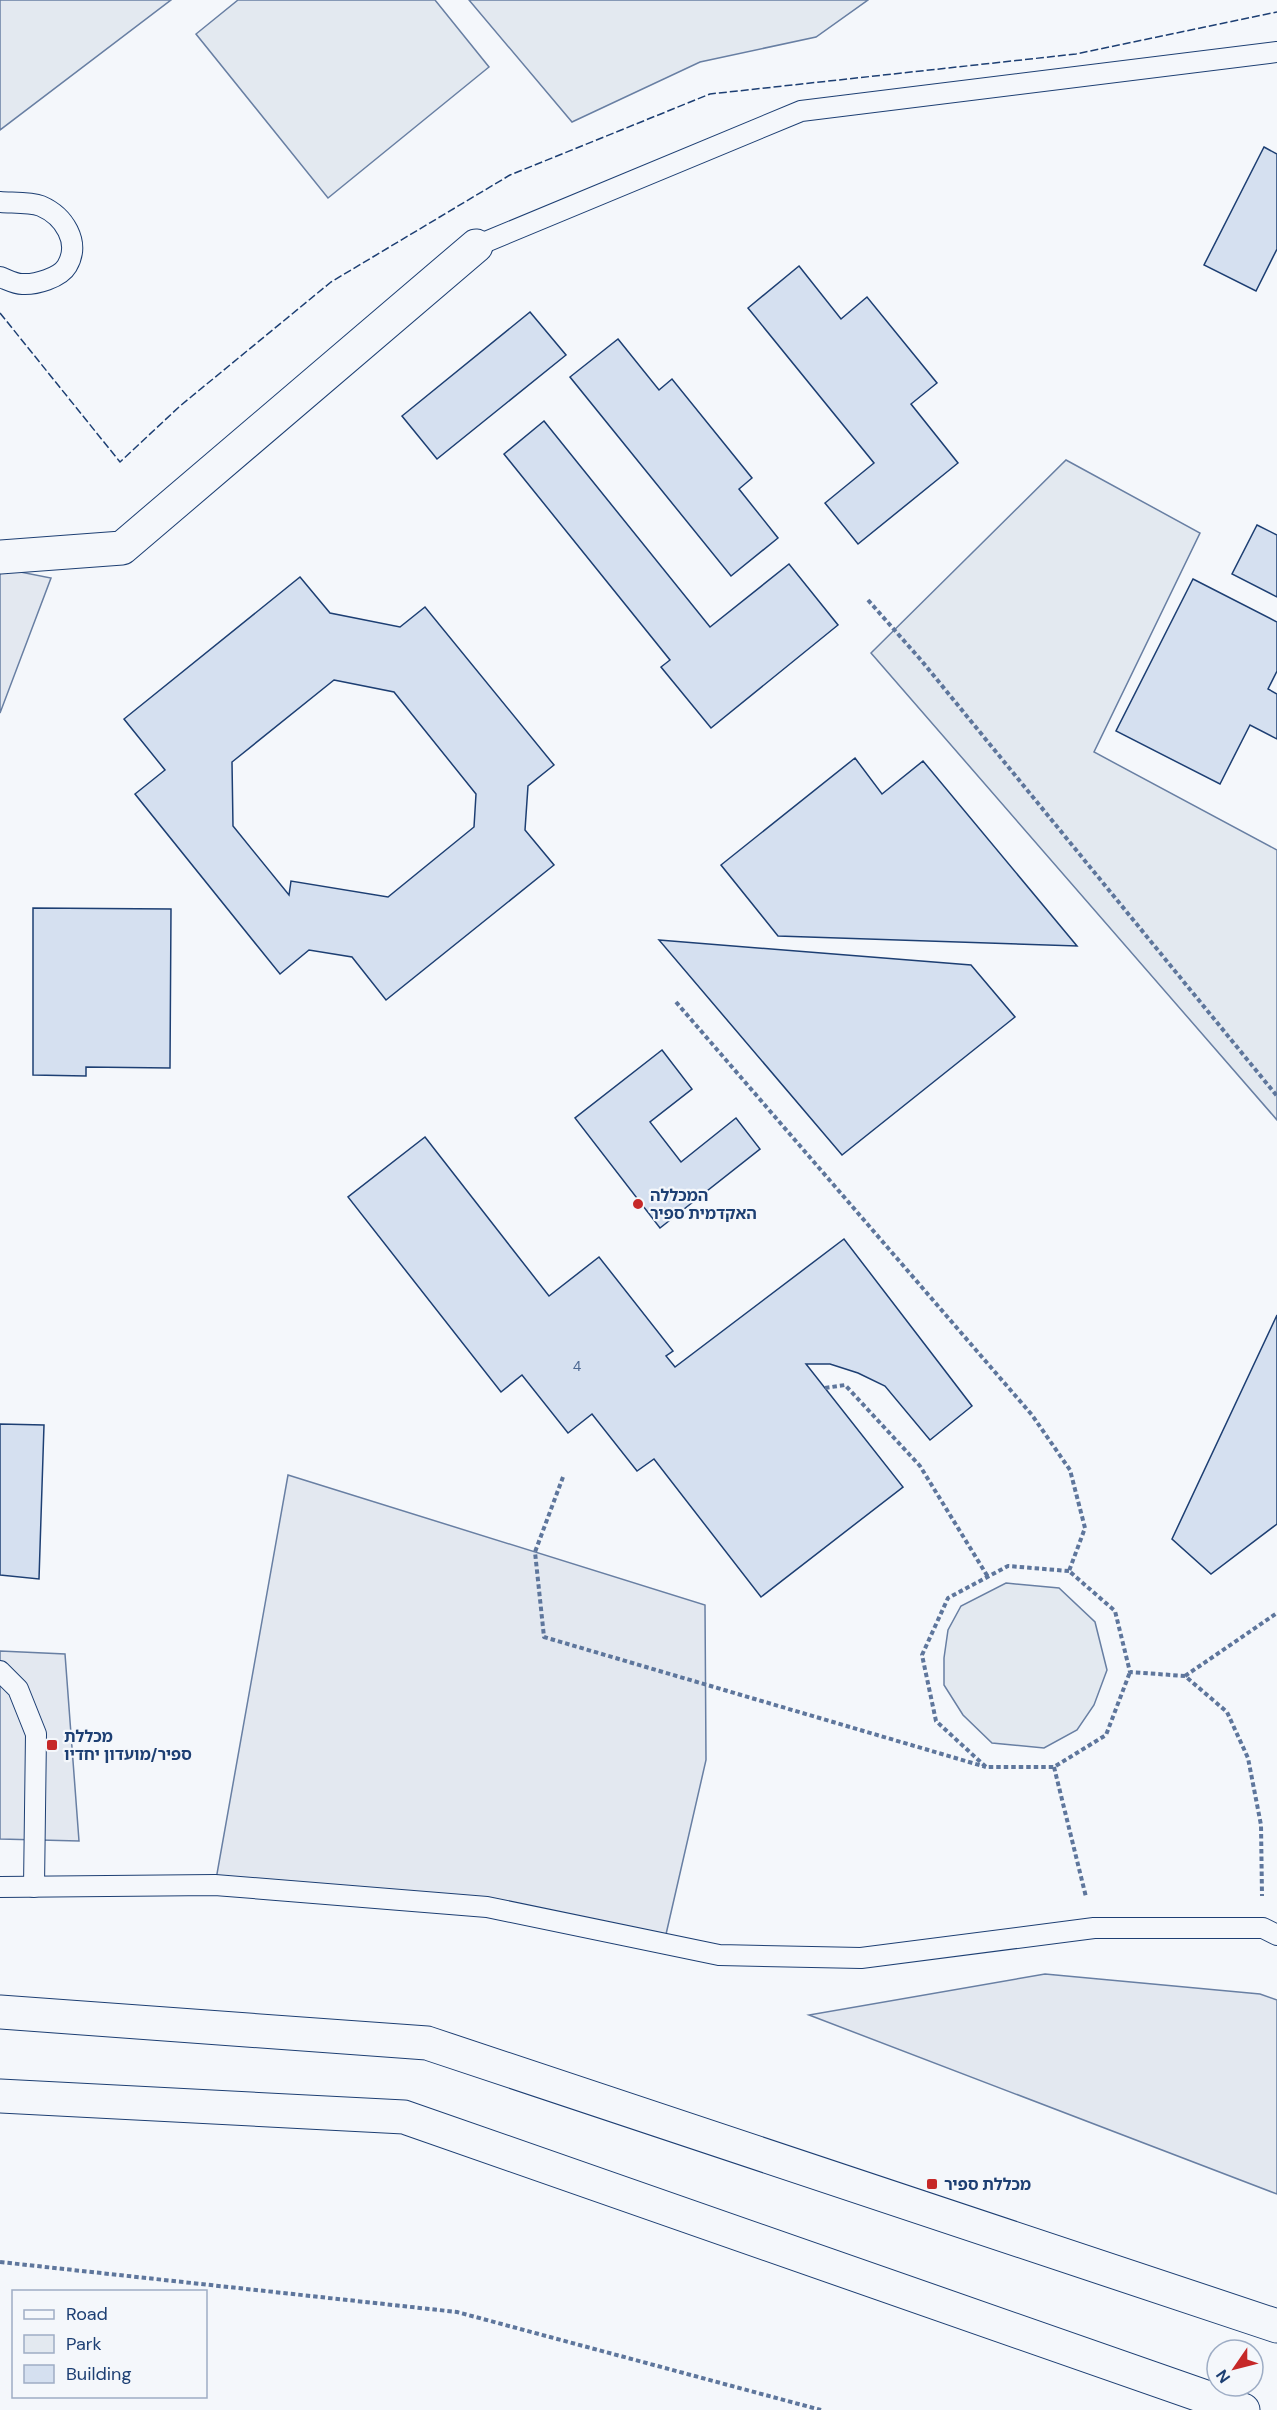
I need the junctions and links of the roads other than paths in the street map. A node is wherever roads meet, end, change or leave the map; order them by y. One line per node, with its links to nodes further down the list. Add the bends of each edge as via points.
1 (1277, 52): 3 (lane, via 801,111)
2 (0, 202): 4 (lane, via 41,206 62,220 71,236 72,251 67,267 52,278 21,284)
3 (476, 246): 5 (main road, via 122,548)
4 (0, 276)
5 (0, 557)
6 (0, 1671): 8 (lane, via 18,1689 36,1734)
7 (0, 1887): 8 (lane)
8 (34, 1887): 9 (lane, via 215,1885 487,1908 719,1955 861,1958 1094,1928)
9 (1270, 1932)
10 (0, 2012): 13 (main road, via 427,2043)
11 (0, 2096): 15 (main road, via 404,2117)
12 (1277, 2306): 13 (main road)
13 (1232, 2309): 14 (main road)
14 (1277, 2326)
15 (1243, 2410)

